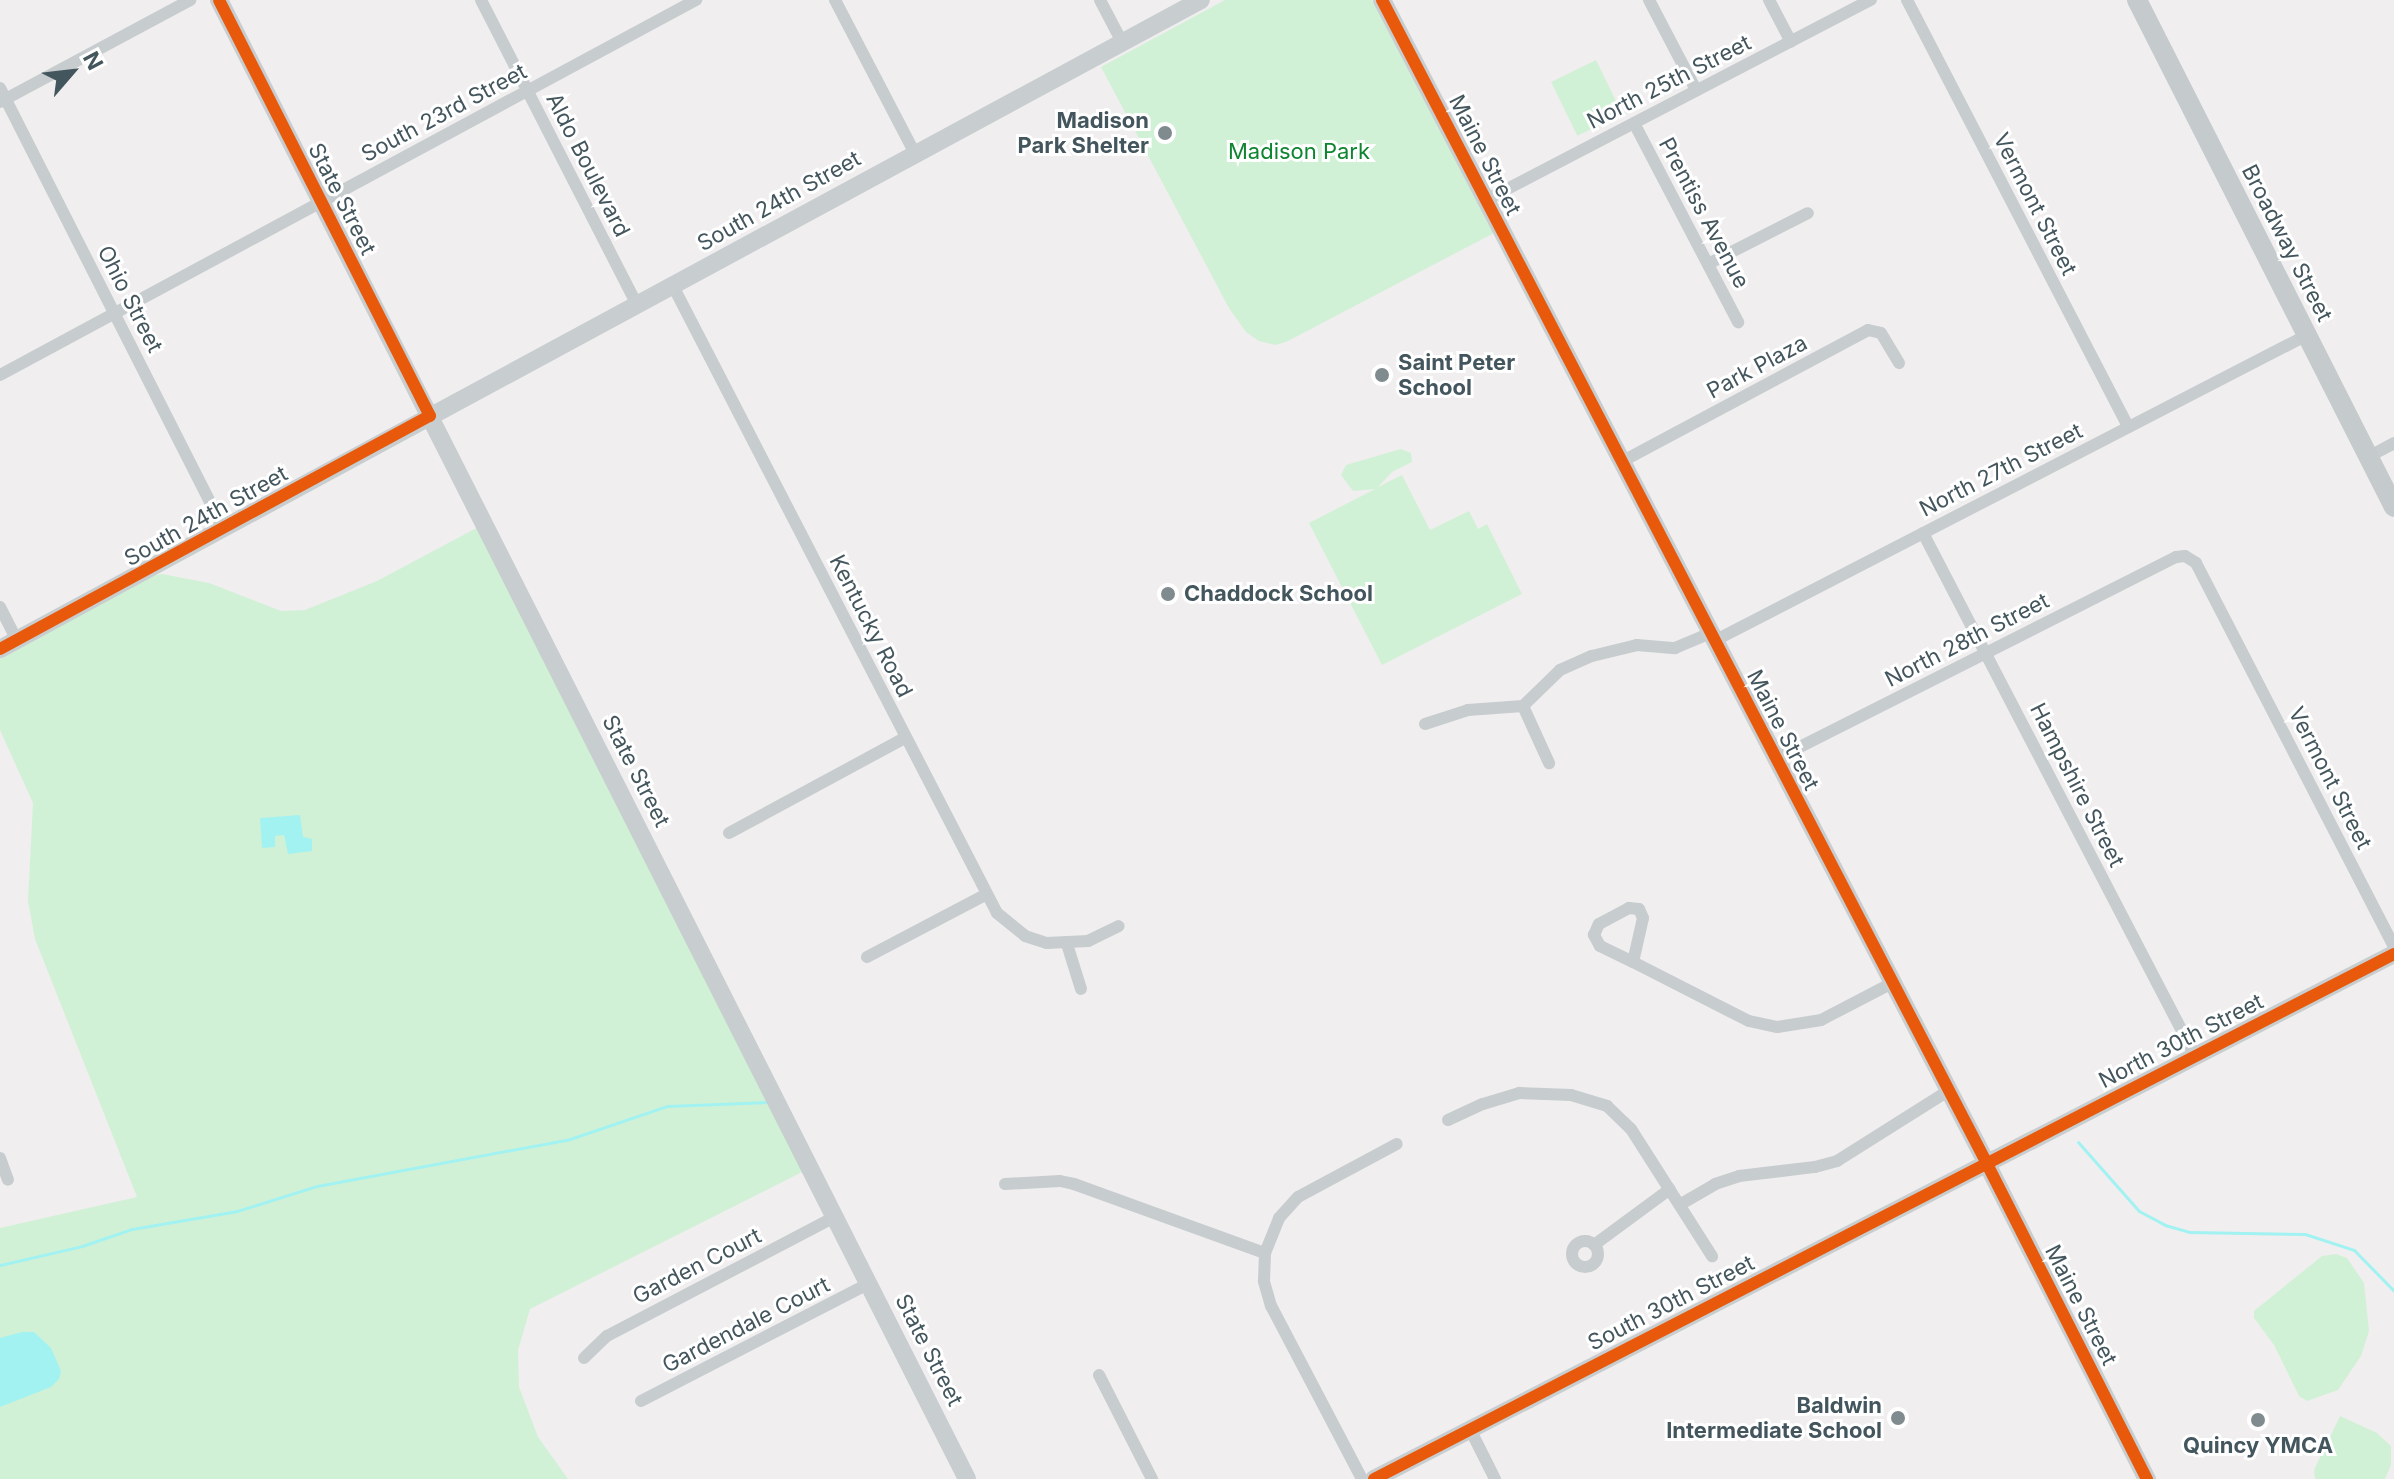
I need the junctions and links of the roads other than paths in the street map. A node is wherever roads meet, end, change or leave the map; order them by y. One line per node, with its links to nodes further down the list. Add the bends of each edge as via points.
1 (190, 0): 18 (street)
2 (219, 0): 22 (street, State Street)
3 (481, 0): 17 (street, Aldo Boulevard)
4 (696, 0): 17 (street, South 23rd Street)
5 (835, 0): 20 (street)
6 (1100, 0): 14 (street)
7 (1201, 0): 14 (street, South 24th Street)
8 (1382, 0): 21 (street, Maine Street)
9 (1649, 0): 16 (street)
10 (1769, 0): 15 (street)
11 (1871, 0): 15 (street, North 25th Street)
12 (1907, 0): 33 (street, Vermont Street)
13 (2137, 0): 29 (main road, Broadway Street)
14 (1122, 42): 20 (street, South 24th Street)
15 (1791, 42): 16 (street, North 25th Street)
16 (1696, 90): 19 (street, North 25th Street)
17 (527, 91): 22 (street, South 23rd Street); 26 (street, Aldo Boulevard)
18 (2, 96): 27 (street, Ohio Street)
19 (1634, 123): 21 (street, North 25th Street); 24 (street, Prentiss Avenue)
20 (915, 154): 25 (street, South 24th Street)
21 (1486, 200): 36 (street, Maine Street)
22 (321, 201): 27 (street, South 23rd Street); 32 (street, State Street)
23 (1808, 213): 24 (street)
24 (1708, 264): 28 (street, Prentiss Avenue)
25 (673, 286): 26 (street, South 24th Street); 48 (street, Kentucky Road)
26 (637, 305): 32 (street, South 24th Street)
27 (115, 314): 31 (street, South 23rd Street); 38 (street, Ohio Street)
28 (1738, 322)
29 (2307, 335): 33 (street, North 27th Street); 35 (main road, Broadway Street)
30 (1899, 363): 36 (street, Park Plaza, via 1881,333 1868,330)
31 (0, 375)
32 (430, 416): 38 (street, South 24th Street); 71 (street, State Street)
33 (2128, 427): 39 (street, North 27th Street)
34 (2394, 443): 35 (street)
35 (2368, 457): 37 (main road, Broadway Street)
36 (1621, 462): 42 (street, Maine Street)
37 (2394, 507)
38 (224, 529): 43 (street, South 24th Street)
39 (1923, 533): 42 (street, North 27th Street); 45 (street, Hampshire Street)
40 (2176, 557): 45 (street, North 28th Street); 55 (street, Vermont Street, via 2196,563)
41 (0, 607): 43 (street)
42 (1712, 637): 46 (street, North 27th Street, via 1675,648 1637,645 1582,660 1550,678); 49 (street, Maine Street)
43 (17, 640): 44 (street, South 24th Street)
44 (0, 649)
45 (1986, 653): 49 (street, North 28th Street); 61 (street, Hampshire Street)
46 (1523, 706): 47 (street, via 1468,710); 50 (street)
47 (1425, 724)
48 (905, 738): 51 (street); 52 (street, Kentucky Road)
49 (1776, 759): 59 (street, Maine Street)
50 (1549, 763)
51 (729, 833)
52 (985, 895): 54 (street, Kentucky Road, via 1012,928 1036,940); 57 (street)
53 (1119, 926): 54 (street, Kentucky Road, via 1088,941)
54 (1067, 944): 60 (street)
55 (2394, 947)
56 (2394, 954): 61 (street, North 30th Street)
57 (867, 957)
58 (1633, 962): 58 (street, via 1643,918 1634,907 1599,924 1594,935 1600,946); 59 (street, via 1749,1021 1777,1027 1821,1020)
59 (1892, 983): 62 (street, Maine Street)
60 (1081, 989)
61 (2195, 1056): 66 (street, North 30th Street)
62 (1948, 1091): 66 (street, Maine Street); 70 (street, via 1837,1161 1739,1176)
63 (1448, 1120): 69 (street, via 1519,1093 1591,1099 1625,1122)
64 (1397, 1144): 73 (street, via 1298,1197 1279,1218)
65 (0, 1158): 67 (street)
66 (1986, 1162): 79 (street, South 30th Street); 85 (street, Maine Street)
67 (8, 1180)
68 (1005, 1184): 73 (street, via 1074,1184)
69 (1670, 1189): 70 (street); 72 (street)
70 (1681, 1204): 74 (street)
71 (835, 1217): 75 (street, State Street); 76 (street, Garden Court, via 607,1336)
72 (1594, 1245)
73 (1265, 1253): 82 (street, via 1264,1281 1271,1306)
74 (1712, 1256)
75 (868, 1284): 78 (street, Gardendale Court); 80 (street, State Street)
76 (584, 1358)
77 (1099, 1375): 81 (street)
78 (641, 1401)
79 (1470, 1429): 83 (street, South 30th Street); 84 (street)
80 (967, 1479)
81 (1152, 1479)
82 (1362, 1479)
83 (1374, 1479)
84 (1495, 1479)
85 (2147, 1479)

